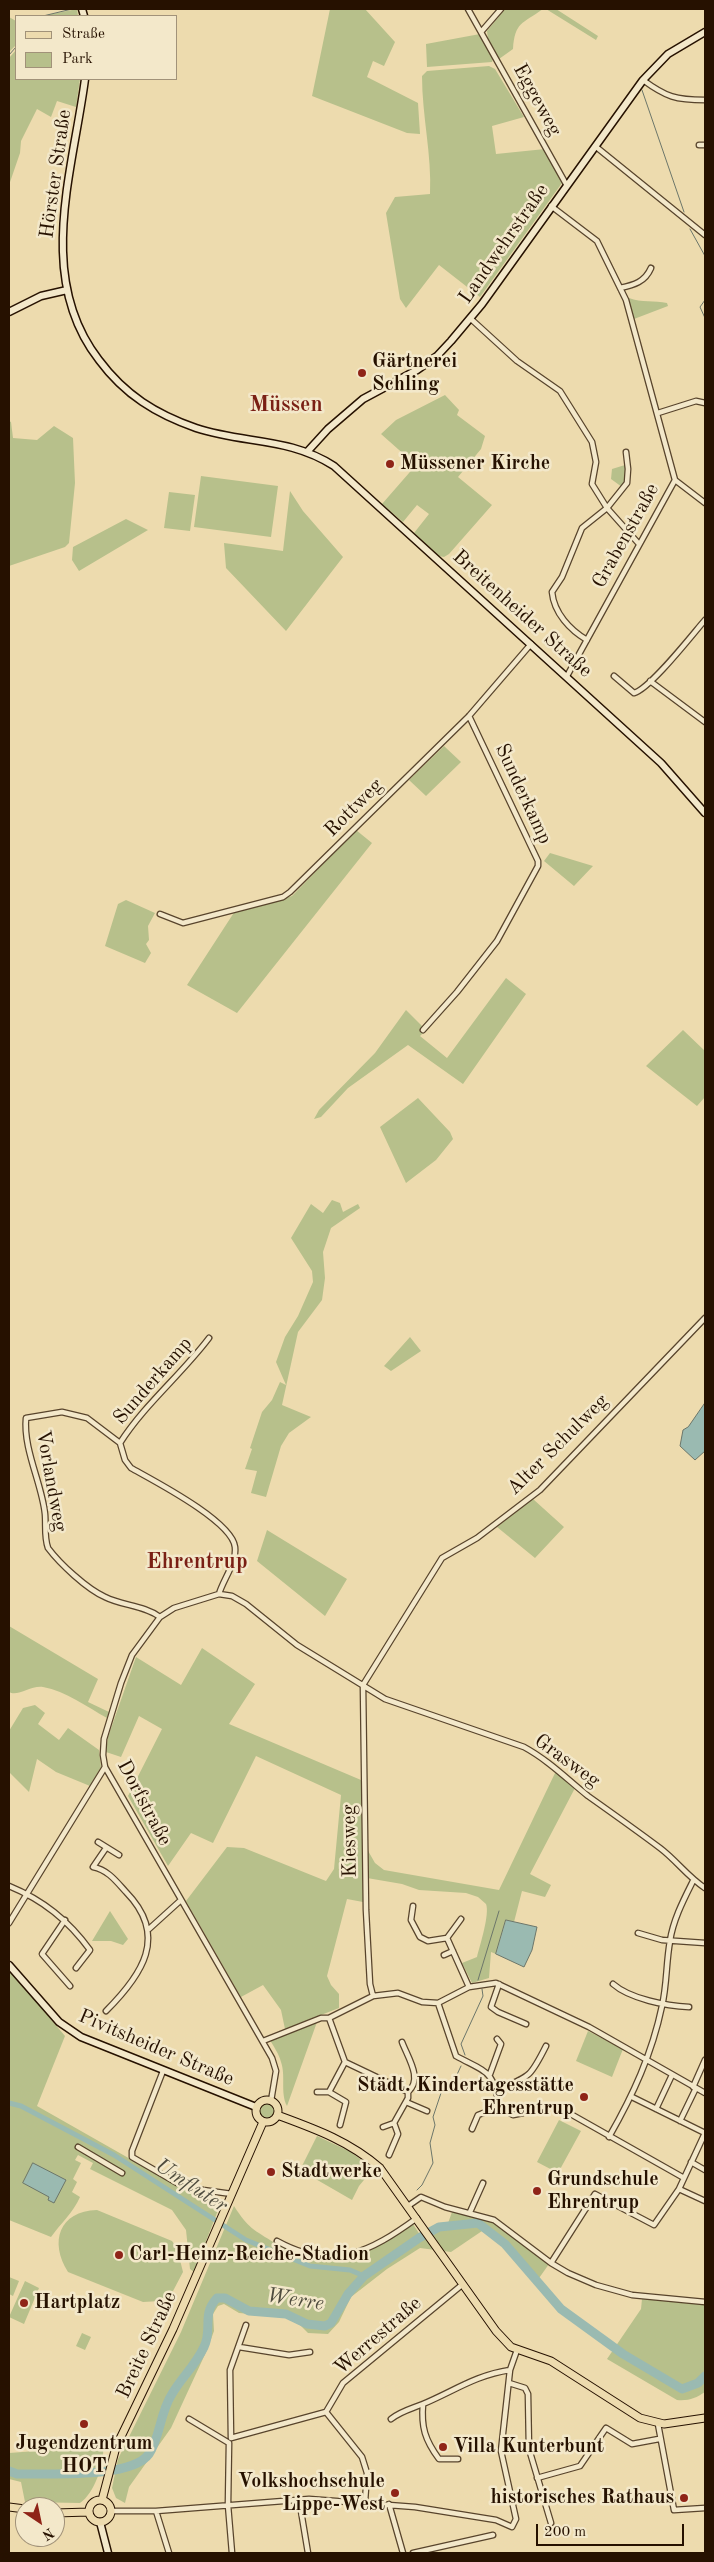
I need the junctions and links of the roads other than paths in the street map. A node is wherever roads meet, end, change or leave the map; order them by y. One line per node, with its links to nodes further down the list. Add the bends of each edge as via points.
1 (468, 9): 3 (street, Eggeweg)
2 (501, 9): 3 (street)
3 (481, 32): 11 (street, Eggeweg)
4 (705, 32): 6 (street, Landwehrstraße, via 668,54)
5 (85, 80): 16 (street, Hörster Straße, via 64,208 62,245)
6 (643, 80): 7 (street, via 661,94 679,100); 10 (street, Landwehrstraße)
7 (705, 100)
8 (699, 145): 9 (street)
9 (705, 145)
10 (595, 146): 11 (street, Landwehrstraße); 13 (street)
11 (566, 184): 12 (street, Landwehrstraße)
12 (551, 206): 15 (street, Grabenstraße, via 597,241); 18 (street, Landwehrstraße)
13 (705, 235)
14 (651, 268): 15 (street, via 641,282)
15 (620, 288): 20 (street, Grabenstraße)
16 (67, 290): 17 (street, via 41,296); 21 (street, Hörster Straße, via 75,319 89,348 116,382 140,402 168,418 201,429 275,442)
17 (9, 312)
18 (471, 319): 21 (street, Landwehrstraße, via 438,356 363,399); 25 (street, via 516,361 560,391 592,442 596,462 592,484)
19 (705, 403): 20 (street, via 696,401)
20 (658, 413): 23 (street, Grabenstraße)
21 (307, 452): 29 (street, Breitenheider Straße, via 320,457 344,475)
22 (626, 452): 25 (street, via 627,483)
23 (674, 480): 24 (street); 26 (street, Grabenstraße)
24 (705, 503)
25 (607, 508): 26 (street); 28 (street, via 582,528 562,577 552,592 567,625)
26 (639, 544): 28 (street, Grabenstraße)
27 (705, 620): 32 (street)
28 (587, 640): 30 (street, Grabenstraße)
29 (531, 644): 30 (street, Breitenheider Straße); 33 (street, Rottweg)
30 (567, 676): 35 (street, Breitenheider Straße, via 661,763)
31 (614, 676): 32 (street, via 634,693)
32 (650, 681): 34 (street)
33 (469, 716): 36 (street, Rottweg, via 283,897 183,923); 37 (street, Sunderkamp, via 538,866 497,941)
34 (705, 722)
35 (705, 813)
36 (160, 914)
37 (423, 1030)
38 (705, 1318): 43 (street, Alter Schulweg, via 540,1490 477,1538 442,1558)
39 (209, 1338): 40 (street, Sunderkamp, via 189,1364 149,1404)
40 (120, 1443): 41 (street, Vorlandweg, via 125,1460 132,1468 209,1514 229,1534 235,1546 234,1557); 42 (street, Vorlandweg, via 87,1418 62,1412 26,1418 44,1508 48,1548 91,1588 106,1597 149,1609)
41 (220, 1594): 42 (street, Dorfstraße, via 174,1608); 43 (street, via 246,1604 297,1645)
42 (160, 1617): 44 (street, Dorfstraße, via 132,1655 121,1683 104,1739 102,1755)
43 (363, 1685): 48 (street, Grasweg, via 385,1699 533,1752 660,1848); 70 (street, Kiesweg, via 366,1910)
44 (105, 1767): 51 (street); 52 (street, Dorfstraße)
45 (98, 1842): 46 (street)
46 (106, 1848): 47 (street); 57 (street, via 93,1866 102,1869 132,1898)
47 (119, 1855)
48 (693, 1880): 50 (street, Grasweg); 60 (street)
49 (9, 1886): 51 (street)
50 (705, 1888)
51 (27, 1893): 55 (street); 56 (street)
52 (181, 1900): 57 (street); 78 (street, Dorfstraße)
53 (413, 1906): 59 (street, via 411,1920 420,1937 428,1941)
54 (461, 1919): 59 (street)
55 (65, 1920): 65 (street, via 90,1950); 68 (street, via 42,1954)
56 (9, 1923)
57 (149, 1928): 74 (street, via 147,1955 118,1999)
58 (638, 1933): 60 (street)
59 (447, 1938): 62 (street)
60 (670, 1939): 61 (street); 72 (street)
61 (705, 1943)
62 (454, 1951): 63 (street); 69 (street)
63 (444, 1955)
64 (9, 1965): 84 (street, Pivitsheider Straße, via 70,2031)
65 (76, 1968)
66 (499, 1984): 69 (street, via 488,1982); 76 (street, via 491,2006); 81 (street, via 589,2027)
67 (613, 1984): 72 (street)
68 (70, 1986)
69 (469, 1987): 71 (street)
70 (373, 1996): 71 (street, via 398,1993 422,2002); 75 (street)
71 (438, 2003): 85 (street, via 456,2056)
72 (662, 2005): 73 (street); 81 (street)
73 (689, 2007)
74 (106, 2011)
75 (329, 2018): 78 (street, via 321,2018); 83 (street)
76 (526, 2024)
77 (497, 2039): 85 (street, via 501,2044)
78 (263, 2041): 94 (street, Dorfstraße, via 276,2071)
79 (402, 2042): 91 (street, via 416,2078)
80 (546, 2046): 88 (street, via 525,2079)
81 (648, 2060): 86 (street); 93 (street)
82 (705, 2060): 87 (street)
83 (345, 2062): 90 (street); 91 (street)
84 (163, 2071): 96 (street, Pivitsheider Straße); 120 (street, via 132,2157 177,2183)
85 (490, 2074): 88 (street)
86 (672, 2075): 87 (street); 99 (street)
87 (695, 2088): 92 (street); 104 (street)
88 (497, 2090): 97 (street)
89 (318, 2092): 90 (street)
90 (329, 2092): 106 (street, via 346,2102)
91 (408, 2092): 95 (street)
92 (705, 2092)
93 (632, 2097): 99 (street); 110 (street)
94 (271, 2101): 96 (main road, via 261,2101); 102 (main road, via 276,2105)
95 (406, 2102): 100 (street); 105 (street)
96 (256, 2107): 103 (main road, via 256,2116)
97 (499, 2107): 101 (street, via 513,2115); 108 (street, via 478,2115)
98 (560, 2108): 110 (street)
99 (656, 2109): 104 (street)
100 (427, 2112)
101 (523, 2114)
102 (277, 2115): 103 (main road, via 273,2120); 122 (main road, via 331,2135 367,2157 380,2168)
103 (263, 2122): 120 (main road, Breite Straße)
104 (680, 2122): 109 (street)
105 (394, 2123): 107 (street); 113 (street, via 398,2134)
106 (340, 2125)
107 (383, 2127)
108 (472, 2129)
109 (705, 2133): 111 (street)
110 (609, 2137): 117 (street)
111 (703, 2145): 114 (street)
112 (78, 2147): 116 (street)
113 (389, 2154)
114 (691, 2162): 115 (street); 117 (street)
115 (705, 2170)
116 (122, 2173)
117 (684, 2178): 119 (street)
118 (483, 2183): 123 (street)
119 (679, 2189): 121 (street); 126 (street, via 654,2225 595,2194)
120 (232, 2194): 146 (main road, Breite Straße, via 174,2329 111,2461)
121 (705, 2201)
122 (408, 2206): 123 (street, via 421,2197 445,2207); 124 (main road)
123 (470, 2212): 126 (street, via 505,2226)
124 (417, 2218): 125 (street, via 382,2242 338,2256 320,2258); 127 (main road)
125 (277, 2242)
126 (551, 2262): 128 (street, via 568,2273 618,2293)
127 (463, 2284): 131 (main road, via 500,2336); 136 (street, Werrestraße, via 343,2383)
128 (705, 2302)
129 (246, 2325): 130 (street)
130 (239, 2347): 132 (street, via 289,2355); 142 (street, via 230,2370)
131 (517, 2350): 133 (street); 140 (main road, via 551,2361 640,2418)
132 (310, 2352)
133 (510, 2370): 134 (street); 135 (street, via 488,2373)
134 (509, 2384): 144 (street, via 525,2388 528,2394 527,2431); 148 (street, via 500,2451 516,2519 512,2527 496,2520)
135 (423, 2404): 139 (street); 143 (street, via 421,2424 431,2449 439,2459)
136 (326, 2412): 142 (street); 147 (street, via 362,2457 367,2473)
137 (705, 2418): 140 (main road)
138 (189, 2419): 142 (street)
139 (391, 2419)
140 (658, 2424): 141 (street)
141 (659, 2439): 144 (street, via 632,2444 606,2428 580,2466); 150 (street, via 674,2510)
142 (230, 2440): 149 (street)
143 (458, 2459)
144 (537, 2478): 156 (street)
145 (299, 2499): 147 (street); 149 (street); 162 (street)
146 (102, 2500): 151 (main road, via 108,2503); 153 (main road, via 94,2502)
147 (366, 2502): 148 (street)
148 (389, 2504): 163 (street)
149 (228, 2505): 152 (street); 161 (street)
150 (705, 2509)
151 (111, 2511): 152 (street); 155 (main road, via 108,2519)
152 (156, 2511): 160 (street)
153 (89, 2512): 154 (main road); 155 (main road, via 92,2519)
154 (65, 2513)
155 (100, 2522): 159 (street)
156 (551, 2522)
157 (493, 2535): 158 (street)
158 (424, 2552): 164 (street)
159 (108, 2553)
160 (169, 2553)
161 (232, 2553)
162 (308, 2553)
163 (403, 2553)
164 (413, 2553)

